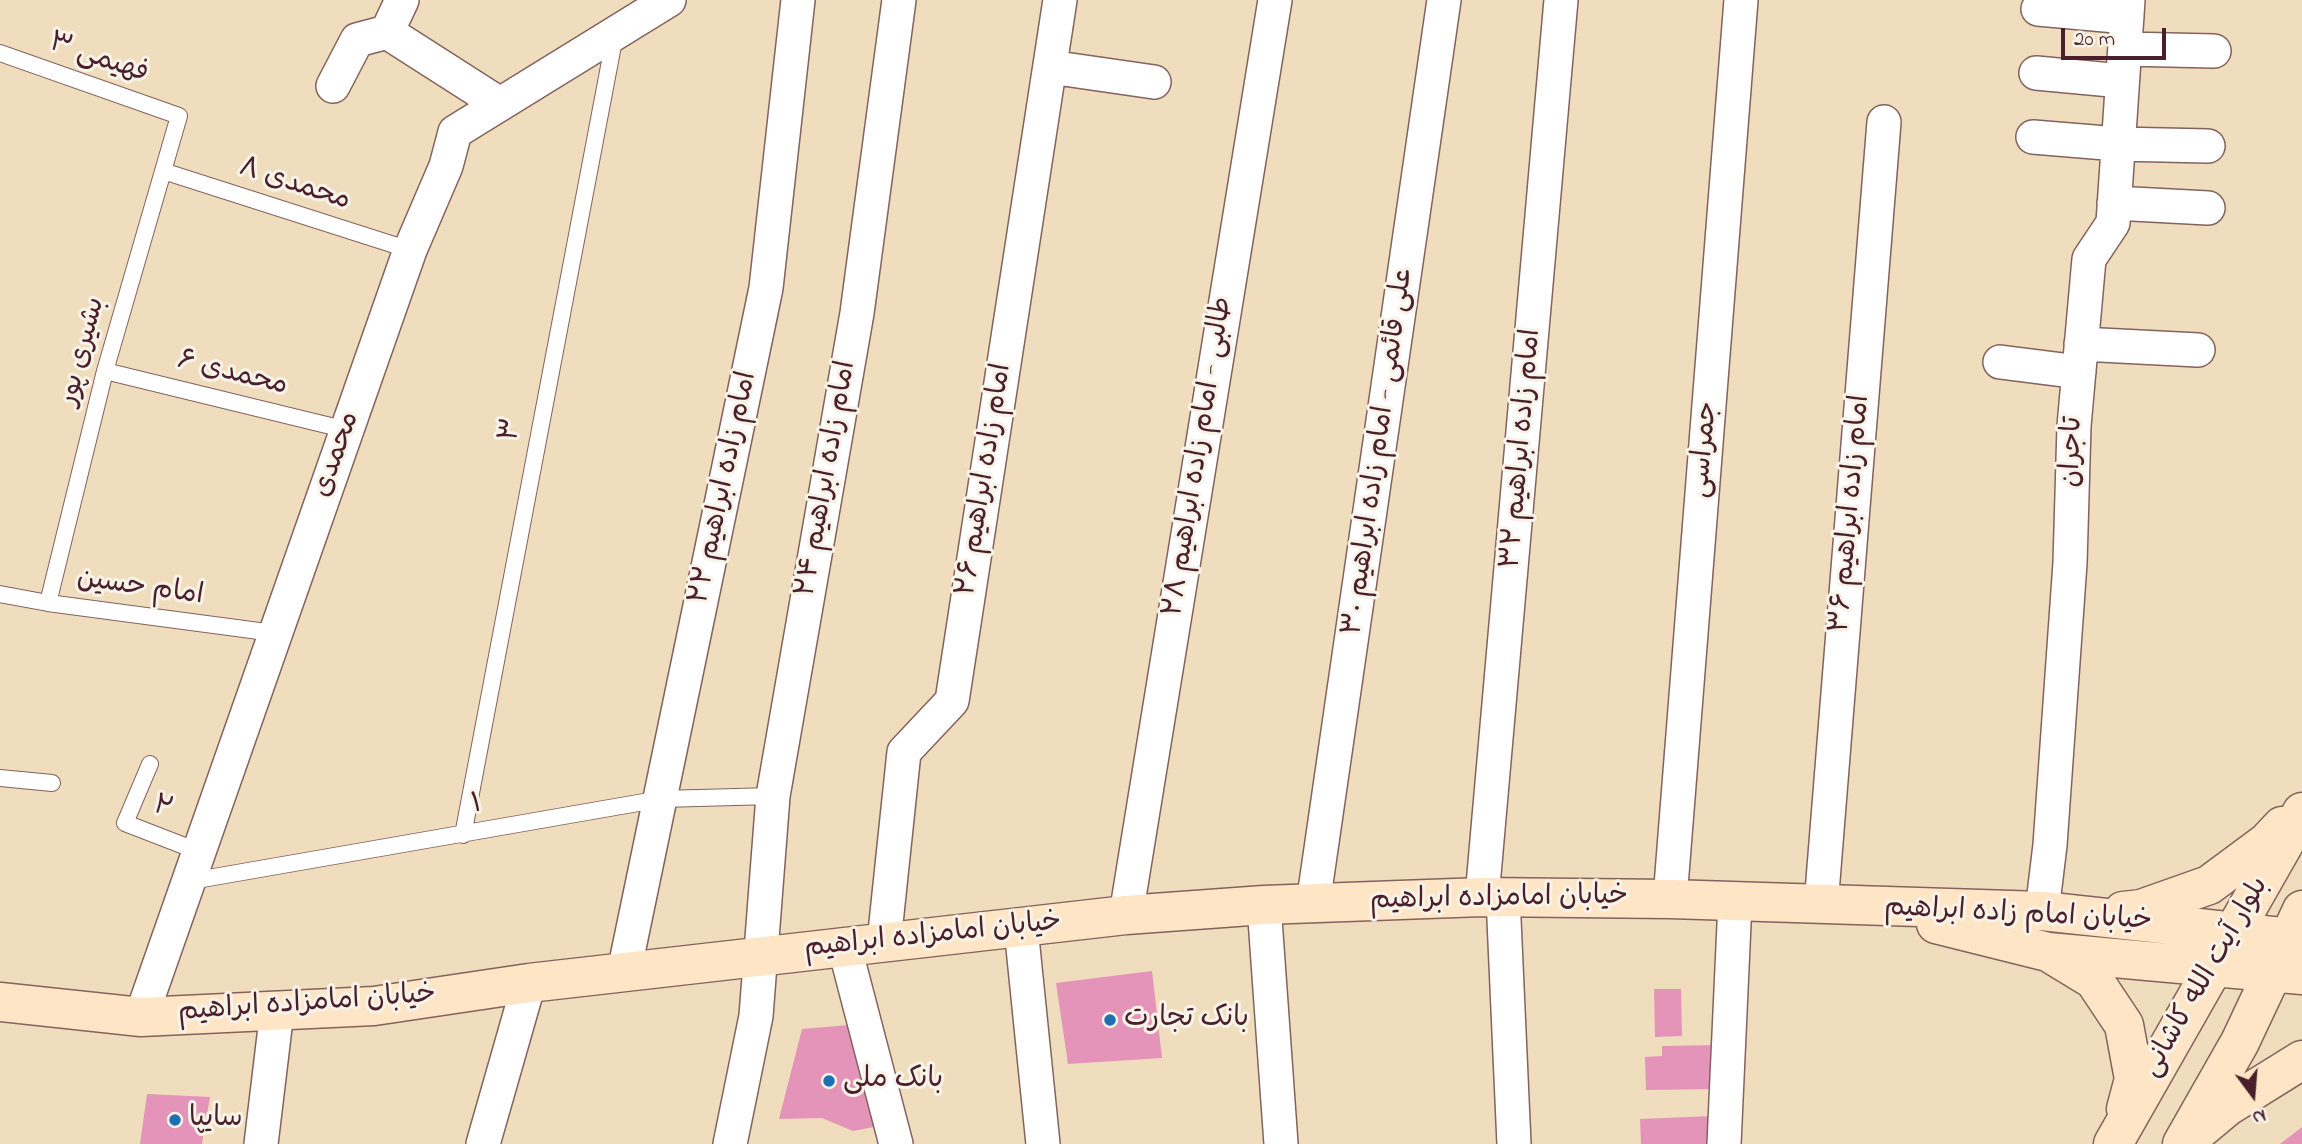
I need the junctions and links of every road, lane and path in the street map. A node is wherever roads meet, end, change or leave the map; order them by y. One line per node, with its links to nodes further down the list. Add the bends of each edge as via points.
1 (402, 0): 11 (street)
2 (669, 0): 12 (street, محمدی)
3 (798, 0): 42 (street, امام زاده ابراهیم ۲۲, via 766,288)
4 (900, 0): 41 (street, امام زاده ابراهیم ۲۴, via 857,313)
5 (1060, 0): 16 (street, امام زاده ابراهیم ۲۶)
6 (1275, 0): 56 (street, طالبی - امام زاده ابراهیم ۲۸)
7 (1444, 0): 51 (street, علی قائمی - امام زاده ابراهیم ۳۰)
8 (1562, 0): 47 (street, امام زاده ابراهیم ۳۲)
9 (1741, 0): 49 (street, جمراسی)
10 (2038, 9): 13 (street)
11 (387, 32): 19 (street, via 356,40); 20 (street)
12 (615, 35): 20 (street, محمدی); 45 (lane, ۳)
13 (2125, 37): 14 (street); 17 (street); 24 (street, تاجران)
14 (2214, 51)
15 (0, 53): 21 (lane, فهیمی ۳)
16 (1050, 67): 18 (street); 60 (street, امام زاده ابراهیم ۲۶, via 952,701 904,752)
17 (2036, 73)
18 (1154, 82)
19 (334, 86)
20 (498, 103): 29 (street, محمدی, via 455,132 446,166)
21 (179, 116): 26 (lane, بشیری پور)
22 (1884, 122): 53 (street, امام زاده ابراهیم ۳۶)
23 (2033, 137): 24 (street)
24 (2118, 144): 25 (street); 27 (street, تاجران)
25 (2208, 146)
26 (163, 171): 29 (lane, محمدی ۸); 33 (lane, بشیری پور)
27 (2114, 203): 28 (street); 31 (street, تاجران, via 2113,223 2089,259)
28 (2208, 208)
29 (410, 250): 34 (street, محمدی)
30 (2198, 350): 31 (street)
31 (2080, 358): 32 (street); 55 (street, تاجران, via 2050,845)
32 (2000, 362)
33 (105, 371): 34 (lane, محمدی ۶); 36 (lane, بشیری پور)
34 (347, 430): 37 (street, محمدی)
35 (0, 594): 36 (lane, امام حسین)
36 (48, 603): 37 (lane, امام حسین)
37 (274, 633): 46 (street, محمدی)
38 (150, 764): 46 (lane, ۲, via 125,823)
39 (0, 778): 40 (lane)
40 (52, 783)
41 (773, 796): 42 (lane, ۱); 63 (street, امام زاده ابراهیم ۲۴)
42 (661, 799): 45 (lane, ۱); 65 (street, امام زاده ابراهیم ۲۲)
43 (2302, 804): 55 (main road, via 2267,842 2209,885 2141,909)
44 (2302, 812): 48 (main road, بلوار آیت الله کاشانی)
45 (463, 835): 46 (lane, ۱)
46 (195, 866): 71 (street, محمدی)
47 (1492, 897): 49 (main road, خیابان امامزاده ابراهیم); 51 (main road, خیابان امامزاده ابراهیم); 81 (street, امام زاده ابراهیم ۳۲)
48 (2253, 897): 58 (main road, via 2261,910 2274,917 2289,917); 59 (main road, بلوار آیت الله کاشانی)
49 (1670, 899): 50 (main road, خیابان امامزاده ابراهیم)
50 (1735, 902): 53 (main road, خیابان امامزاده ابراهیم); 82 (street)
51 (1313, 904): 52 (main road, خیابان امامزاده ابراهیم)
52 (1264, 905): 56 (main road, خیابان امامزاده ابراهیم); 80 (street)
53 (1821, 905): 54 (main road, خیابان امامزاده ابراهیم)
54 (1870, 906): 55 (main road, خیابان امام زاده ابراهیم); 62 (main road, خیابان امام زاده ابراهیم)
55 (2056, 913): 59 (main road, خیابان امام زاده ابراهیم)
56 (1126, 915): 57 (main road, خیابان امامزاده ابراهیم)
57 (1021, 928): 60 (main road, خیابان امامزاده ابراهیم); 79 (street)
58 (2298, 929): 59 (main road, خیابان امام زاده ابراهیم); 66 (main road, بلوار آیت الله کاشانی)
59 (2234, 932): 64 (main road, بلوار آیت الله کاشانی)
60 (884, 942): 61 (main road, خیابان امامزاده ابراهیم)
61 (844, 945): 63 (main road, خیابان امامزاده ابراهیم); 78 (street)
62 (2048, 953): 64 (main road, خیابان امام زاده ابراهیم); 74 (main road, via 2094,980 2124,1025 2134,1079)
63 (760, 958): 65 (main road, خیابان امامزاده ابراهیم); 77 (street, امام زاده ابراهیم ۲۴, via 756,1016)
64 (2214, 967): 66 (main road, خیابان امام زاده ابراهیم); 70 (main road, بلوار آیت الله کاشانی)
65 (624, 972): 67 (main road, خیابان امامزاده ابراهیم)
66 (2287, 974): 72 (main road, بلوار آیت الله کاشانی)
67 (529, 983): 69 (main road, خیابان امامزاده ابراهیم, via 374,1006); 76 (street)
68 (0, 1002): 71 (main road, خیابان امامزاده ابراهیم)
69 (277, 1011): 71 (main road, خیابان امامزاده ابراهیم); 75 (street)
70 (2187, 1015): 72 (main road, via 2204,1007 2223,1010 2237,1024); 74 (main road, بلوار آیت الله کاشانی)
71 (141, 1017)
72 (2240, 1042): 83 (main road, بلوار آیت الله کاشانی)
73 (2302, 1060): 83 (main road, via 2228,1106)
74 (2117, 1137)
75 (261, 1144)
76 (483, 1144)
77 (730, 1144)
78 (896, 1144)
79 (1043, 1144)
80 (1282, 1144)
81 (1514, 1144)
82 (1724, 1144)
83 (2183, 1144)

